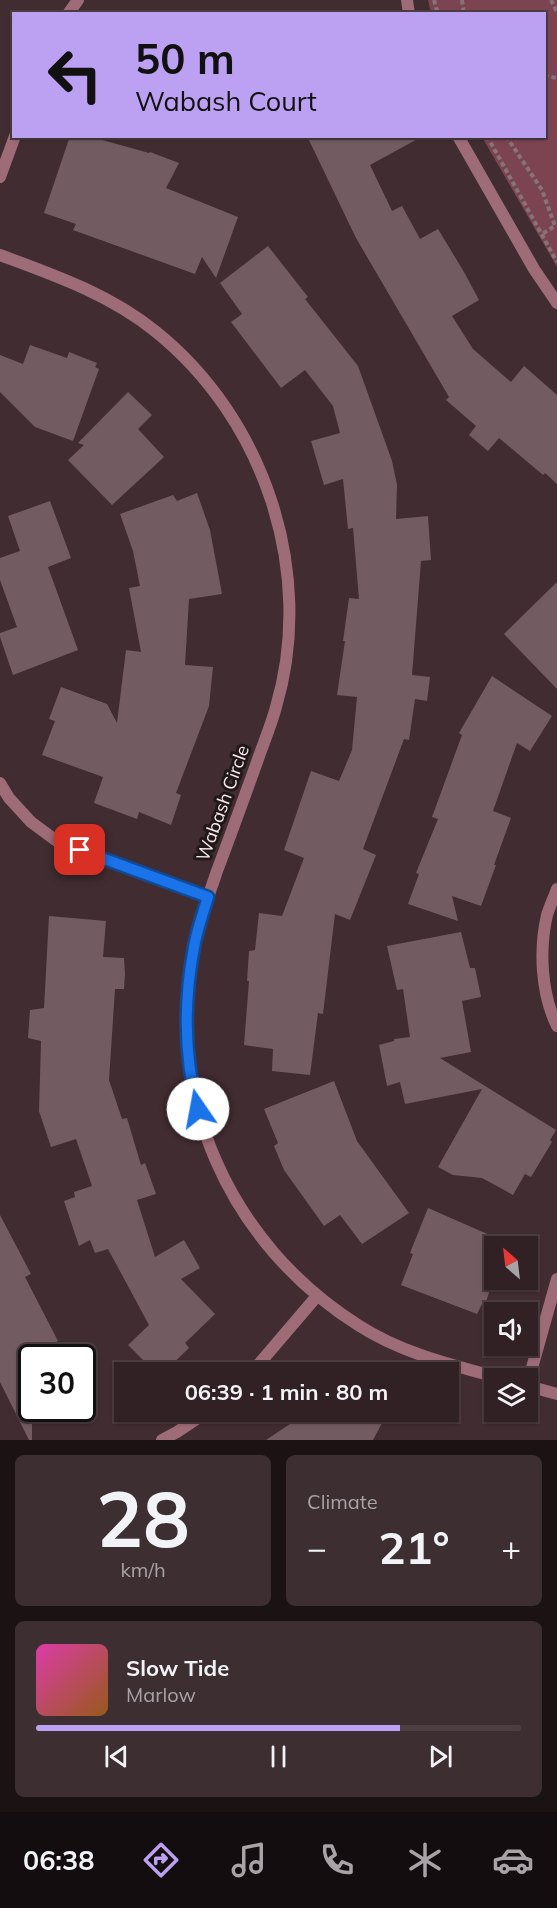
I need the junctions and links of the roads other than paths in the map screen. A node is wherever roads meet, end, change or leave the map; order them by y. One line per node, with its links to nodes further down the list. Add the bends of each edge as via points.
1 (14, 138): 3 (street)
2 (459, 138): 5 (street)
3 (0, 177)
4 (0, 255): 8 (street, Wabash Circle, via 64,278 107,299 154,330 195,368 228,410 253,452 272,501 284,549 289,604 287,654 277,706)
5 (557, 303)
6 (0, 783): 8 (street, via 31,822 58,842)
7 (557, 889): 9 (street, via 548,915 543,953 545,986)
8 (208, 897): 11 (street, Wabash Circle, via 194,945 187,996 187,1045 194,1093 208,1142 227,1187 255,1231 288,1270)
9 (557, 1026)
10 (557, 1279): 13 (street)
11 (317, 1296): 12 (street); 14 (street, Wabash Circle, via 361,1327 407,1350)
12 (261, 1362)
13 (532, 1368)
14 (484, 1374)
15 (538, 1387): 16 (street)
16 (557, 1394)
17 (192, 1422): 18 (street)
18 (162, 1440)

